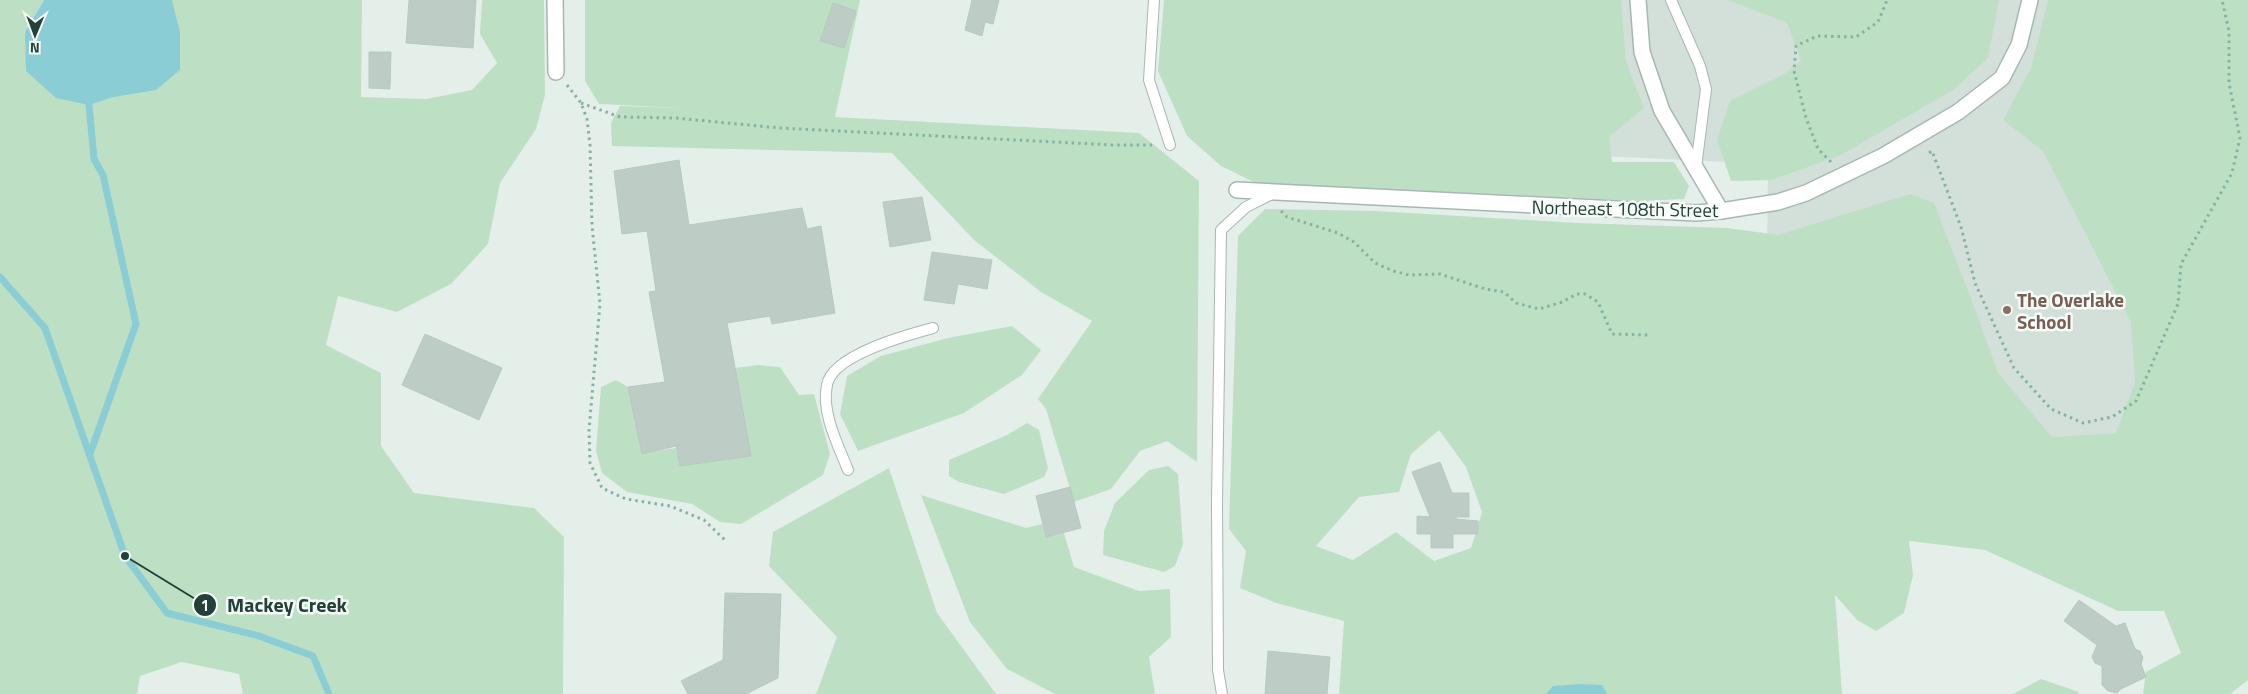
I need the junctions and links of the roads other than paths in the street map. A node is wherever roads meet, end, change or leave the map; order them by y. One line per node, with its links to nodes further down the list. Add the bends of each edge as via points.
1 (555, 0): 6 (street)
2 (1154, 0): 7 (lane, via 1148,80)
3 (1638, 0): 8 (street, via 1642,52 1651,81 1662,111)
4 (1670, 0): 8 (lane, via 1698,59 1706,89)
5 (2030, 0): 11 (street, Northeast 108th Street, via 2019,45 2002,78 1958,112 1907,143 1806,193 1778,202)
6 (556, 72)
7 (1170, 145)
8 (1696, 167): 11 (street)
9 (1237, 190): 10 (street, Northeast 108th Street)
10 (1271, 194): 11 (street, Northeast 108th Street); 14 (lane, via 1246,206 1221,230 1217,513 1218,670)
11 (1722, 211)
12 (933, 328): 13 (lane, via 882,343 839,366 826,383 828,414)
13 (848, 470)
14 (1222, 694)

